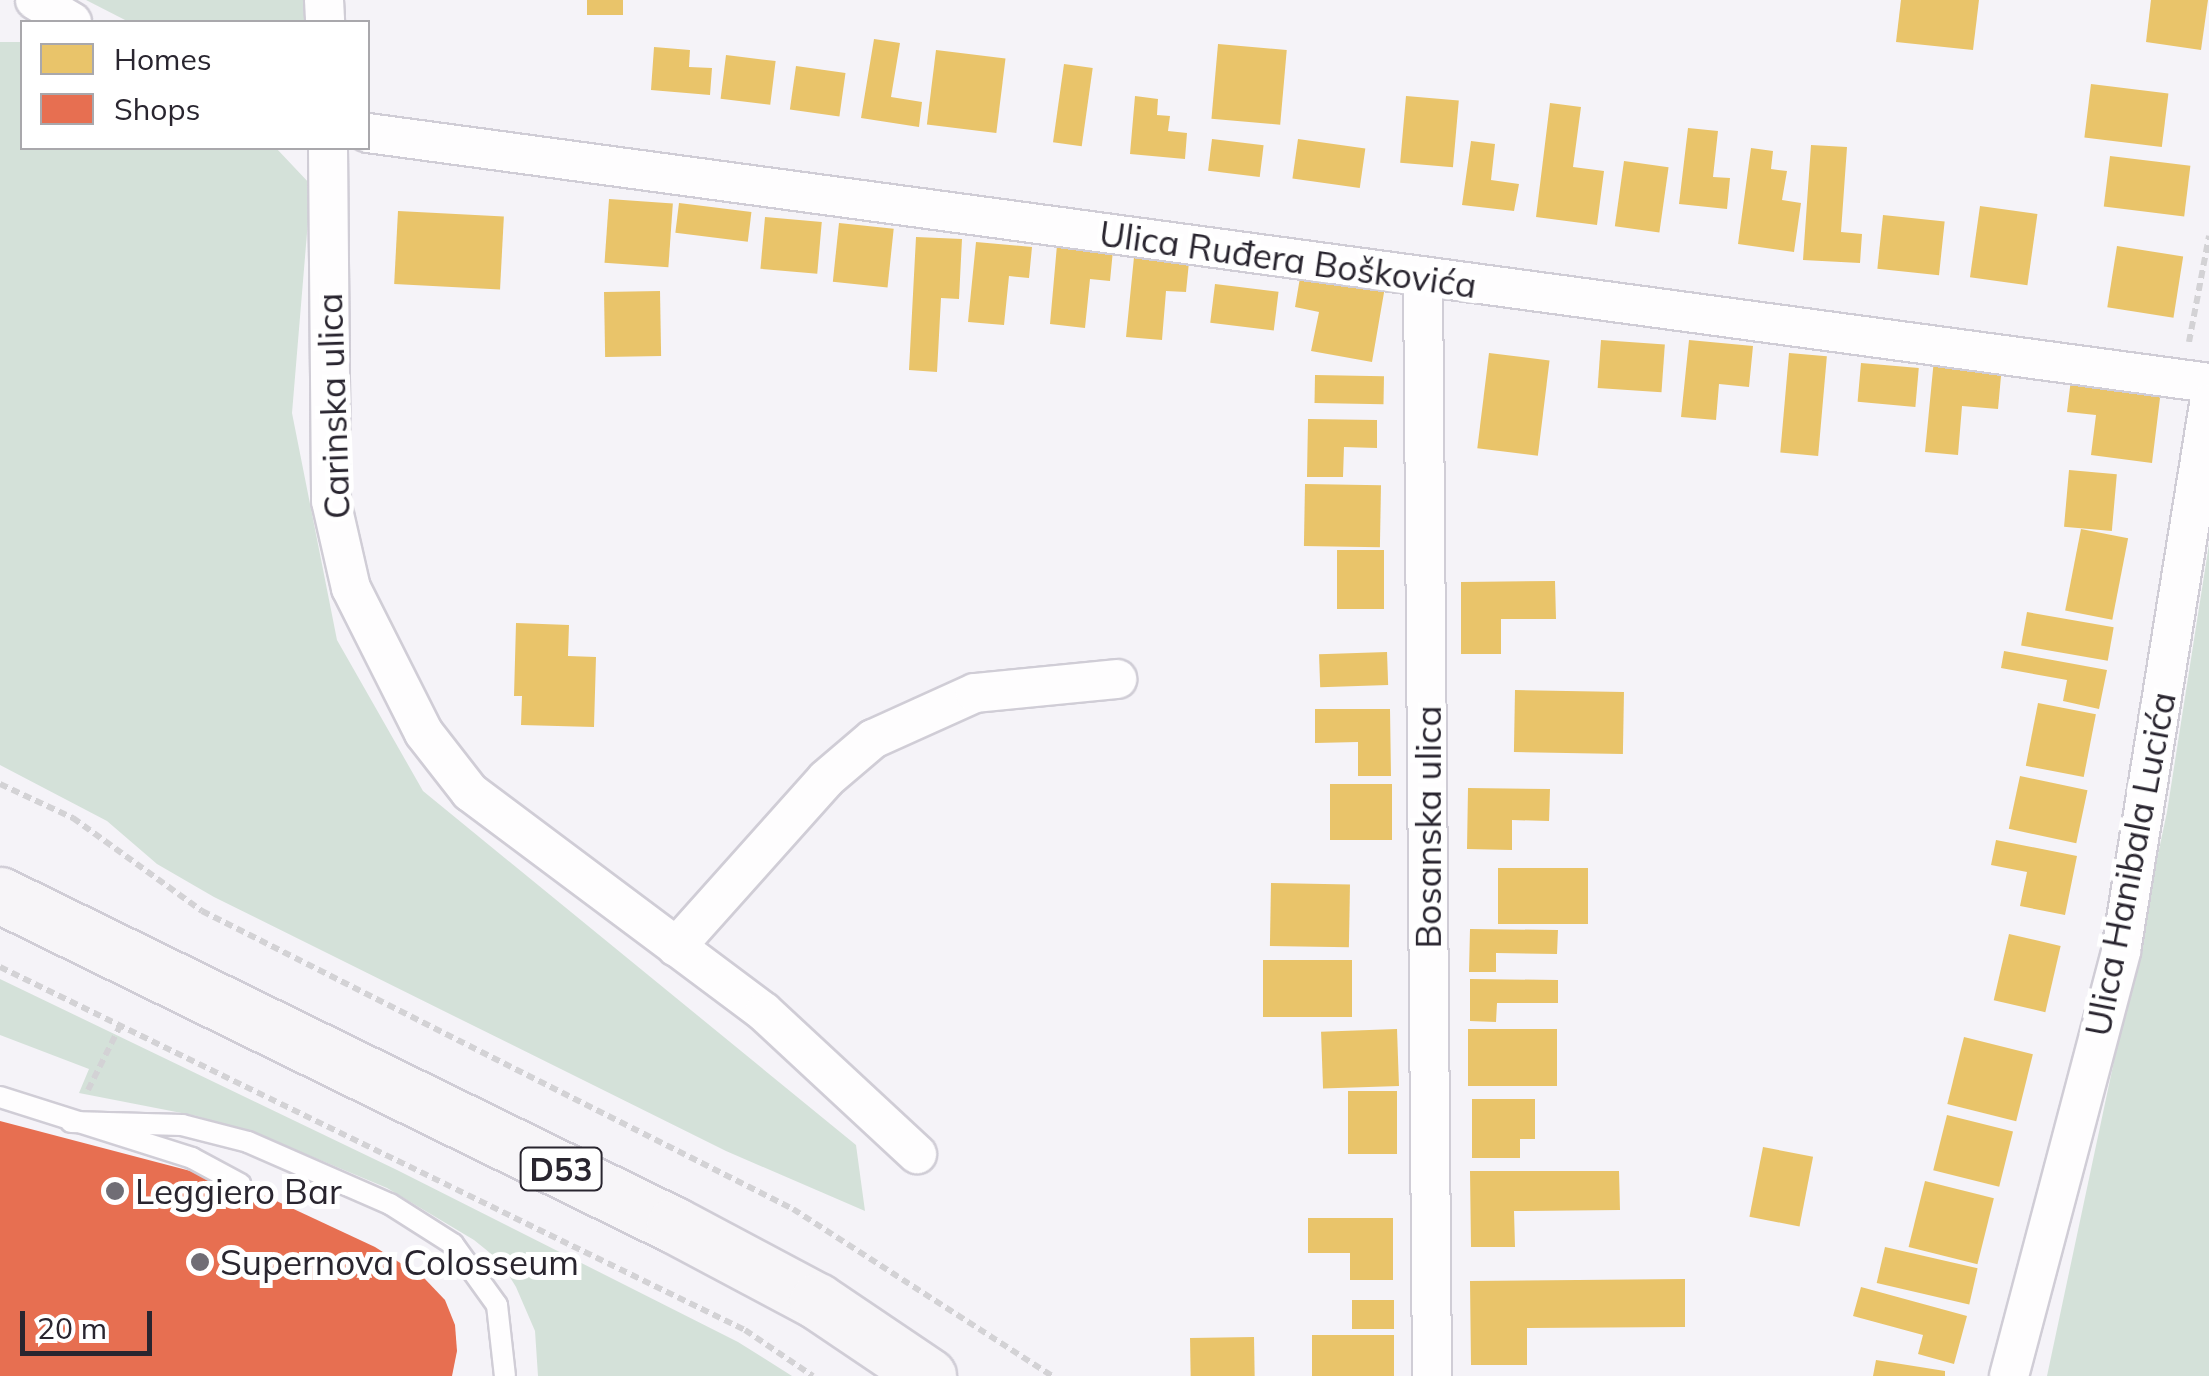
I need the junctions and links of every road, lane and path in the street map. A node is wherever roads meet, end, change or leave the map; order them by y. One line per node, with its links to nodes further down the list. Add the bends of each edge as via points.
1 (35, 0): 2 (street)
2 (69, 20)
3 (370, 133): 5 (street, Ulica Ruđera Boškovića)
4 (328, 150): 11 (street, Carinska ulica, via 330,501 351,588 424,733 470,792)
5 (1424, 278): 6 (street, Ulica Ruđera Boškovića); 22 (street, Bosanska ulica)
6 (2209, 382)
7 (2209, 404): 23 (street, Ulica Hanibala Lucića, via 2121,952)
8 (1117, 679): 11 (street, via 974,693 872,739 826,779)
9 (0, 784): 21 (path, via 73,818 202,911 793,1208)
10 (0, 895): 20 (main road, D53, via 674,1225 817,1302)
11 (676, 947): 16 (street, Carinska ulica, via 764,1012)
12 (0, 967): 13 (path)
13 (122, 1024): 15 (path); 19 (path, via 745,1330)
14 (0, 1097): 15 (lane)
15 (72, 1122): 17 (lane, via 192,1158); 18 (lane, via 182,1124 248,1142 390,1204 452,1244 497,1305)
16 (917, 1154)
17 (240, 1184)
18 (505, 1376)
19 (813, 1376)
20 (928, 1376)
21 (1052, 1376)
22 (1432, 1376)
23 (2010, 1376)

